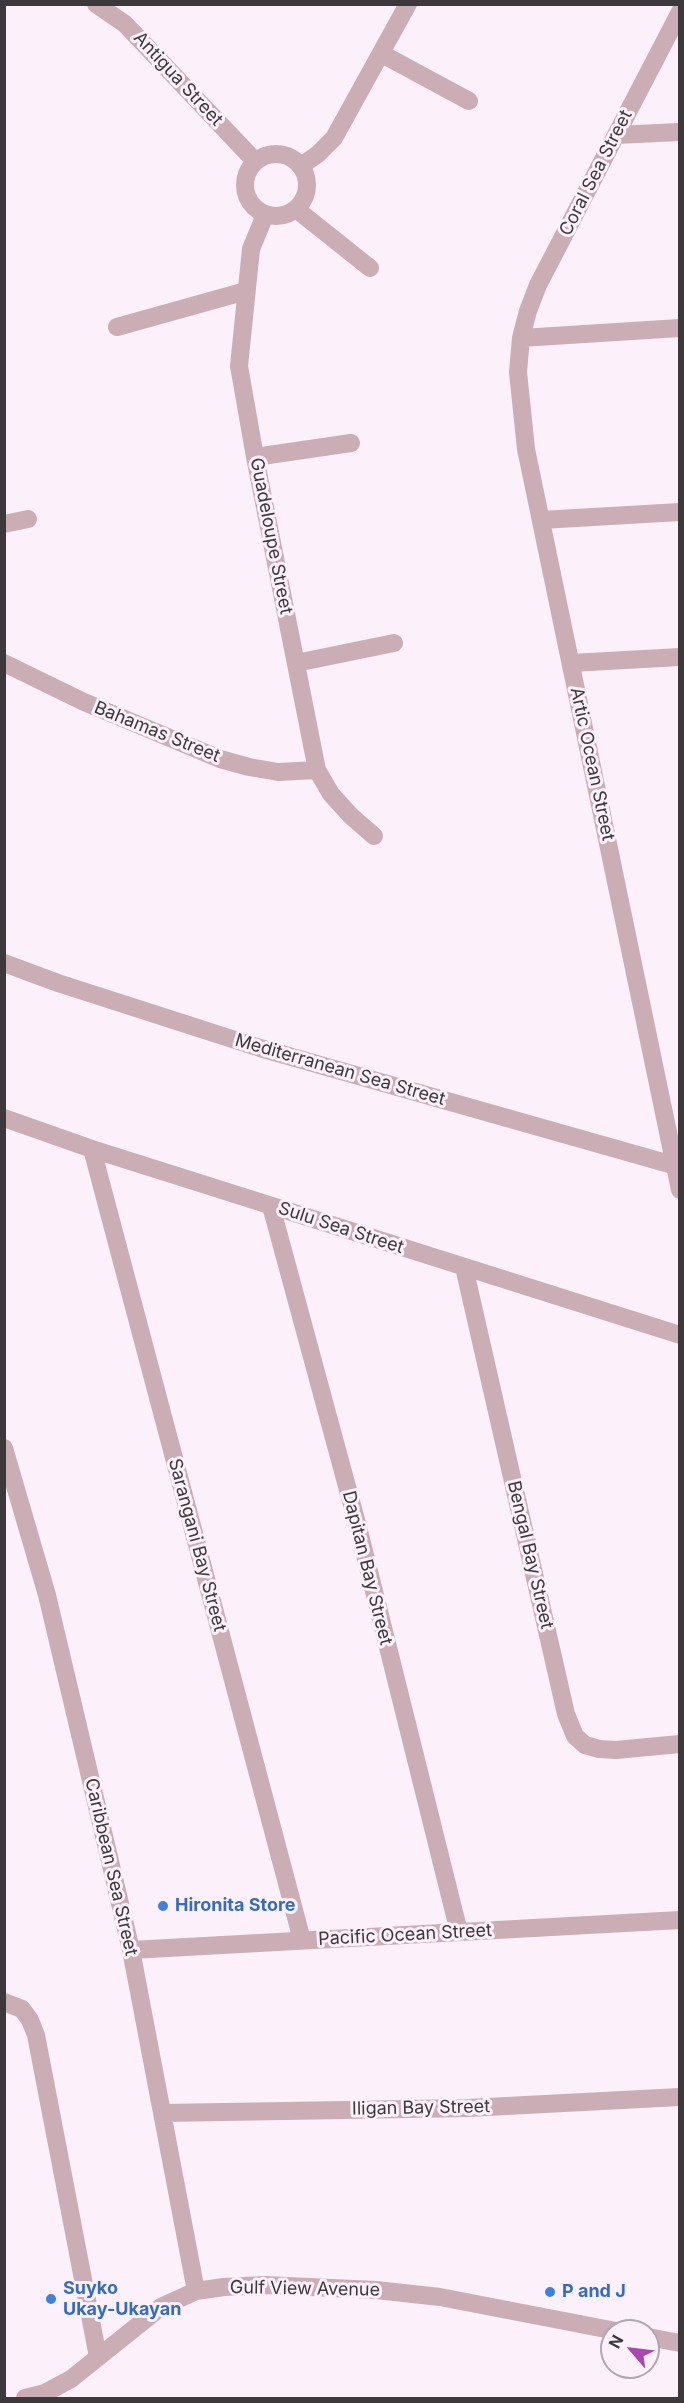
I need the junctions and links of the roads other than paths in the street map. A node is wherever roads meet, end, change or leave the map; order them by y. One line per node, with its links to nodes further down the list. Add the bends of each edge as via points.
1 (407, 5): 4 (street)
2 (100, 6): 8 (street, Antigua Street, via 126,24)
3 (680, 12): 7 (street, Coral Sea Street)
4 (382, 54): 5 (street); 9 (street, via 334,138)
5 (469, 101)
6 (680, 132): 7 (street)
7 (616, 135): 16 (street, Coral Sea Street, via 538,285)
8 (255, 161): 9 (street, via 264,155 285,154); 11 (street, via 244,180 245,191 249,201)
9 (301, 166): 10 (street, via 307,188)
10 (296, 209): 11 (street, via 287,214); 12 (street)
11 (265, 215): 13 (street, Guadeloupe Street, via 251,249)
12 (370, 268)
13 (246, 291): 14 (street); 18 (street, Guadeloupe Street, via 239,366)
14 (117, 327)
15 (680, 328): 16 (street)
16 (520, 338): 21 (street, Artic Ocean Street, via 521,405)
17 (351, 443): 18 (street)
18 (255, 457): 26 (street, Guadeloupe Street)
19 (680, 512): 21 (street)
20 (28, 519): 22 (street)
21 (541, 520): 27 (street, Artic Ocean Street)
22 (4, 524)
23 (394, 643): 26 (street)
24 (680, 657): 27 (street)
25 (4, 663): 28 (street, Bahamas Street, via 84,702 220,759 278,772)
26 (296, 663): 28 (street, Guadeloupe Street)
27 (571, 663): 33 (street, Artic Ocean Street)
28 (317, 770): 29 (street, Guadeloupe Street, via 331,794)
29 (374, 836)
30 (4, 963): 33 (street, Mediterranean Sea Street, via 260,1048)
31 (4, 1118): 32 (street, Sulu Sea Street)
32 (92, 1149): 35 (street, Sulu Sea Street); 42 (street, Sarangani Bay Street)
33 (677, 1167): 34 (street, Artic Ocean Street)
34 (680, 1190)
35 (271, 1206): 36 (street, Sulu Sea Street); 41 (street, Dapitan Bay Street)
36 (464, 1267): 37 (street, Sulu Sea Street); 39 (street, Bengal Bay Street, via 566,1714 575,1736 585,1745 599,1749)
37 (680, 1335)
38 (4, 1448): 43 (street, Caribbean Sea Street, via 47,1595)
39 (680, 1744)
40 (680, 1920): 41 (street, Pacific Ocean Street)
41 (459, 1932): 42 (street, Pacific Ocean Street)
42 (302, 1940): 43 (street, Pacific Ocean Street)
43 (131, 1950): 46 (street, Caribbean Sea Street)
44 (4, 2002): 51 (street, via 22,2009 36,2035)
45 (680, 2097): 46 (street, Iligan Bay Street, via 468,2108)
46 (162, 2113): 47 (street, Caribbean Sea Street)
47 (196, 2290): 48 (street, Gulf View Avenue, via 266,2285 376,2290); 51 (street, Gulf View Avenue, via 162,2307)
48 (600, 2328)
49 (660, 2339): 50 (street)
50 (680, 2343)
51 (98, 2357): 52 (street, Gulf View Avenue, via 71,2379 45,2393)
52 (25, 2398)

